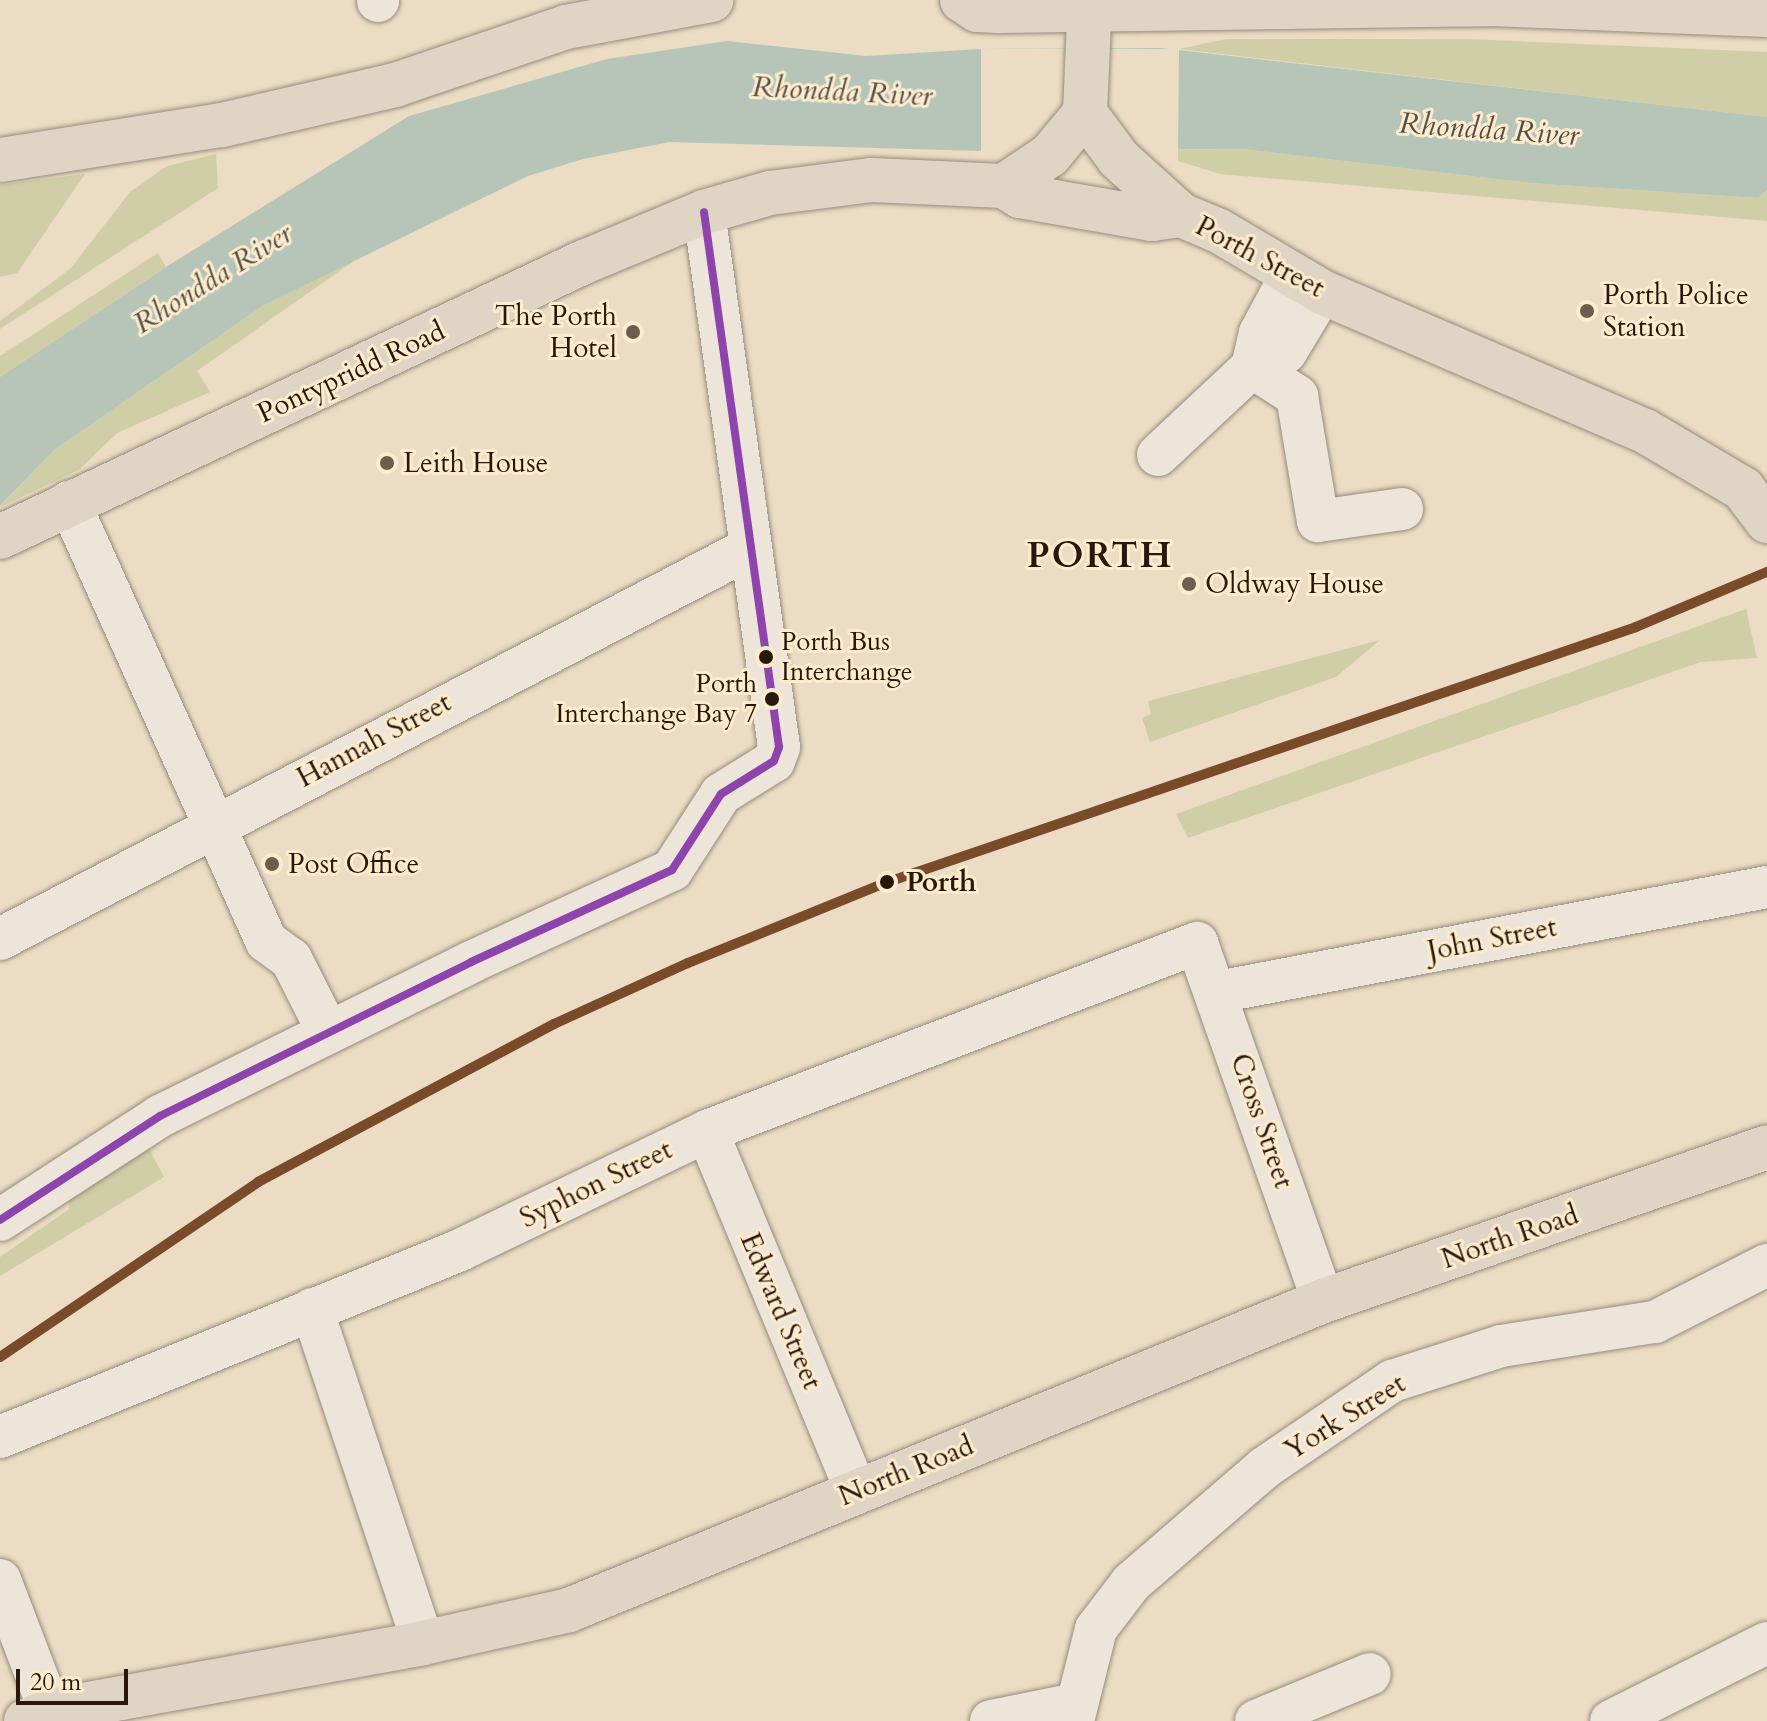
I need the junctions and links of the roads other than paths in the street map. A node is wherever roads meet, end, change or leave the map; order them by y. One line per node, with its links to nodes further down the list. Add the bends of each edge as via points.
1 (712, 0): 6 (main road, via 566,27 395,85 222,125)
2 (962, 0): 4 (main road, via 977,10)
3 (1767, 15): 4 (main road, via 1491,4)
4 (1089, 19): 5 (main road)
5 (1085, 113): 7 (main road, via 1050,155); 9 (main road, via 1119,159)
6 (0, 160)
7 (1004, 186): 8 (main road, Porth Street, via 872,180 770,193); 9 (main road, Porth Street, via 1020,196 1152,219)
8 (704, 212): 13 (main road, Pontypridd Road, via 584,262); 17 (street)
9 (1181, 215): 10 (main road, Porth Street, via 1219,231)
10 (1306, 283): 11 (street, via 1260,333); 15 (main road, Porth Street, via 1645,431 1743,489)
11 (1252, 367): 12 (street); 14 (street, via 1297,396 1318,521)
12 (1158, 455)
13 (69, 502): 16 (main road, Pontypridd Road); 18 (street)
14 (1402, 509)
15 (1767, 521)
16 (0, 537)
17 (750, 548): 18 (street, Hannah Street); 23 (street, via 779,747 774,761 721,794 672,870)
18 (211, 825): 20 (street, Hannah Street); 23 (street, via 266,941 291,959)
19 (1767, 887): 22 (street, John Street)
20 (0, 939)
21 (1197, 943): 22 (street, Cross Street); 24 (street, Syphon Street)
22 (1218, 992): 28 (street, Cross Street)
23 (328, 1032): 26 (street, via 160,1116)
24 (707, 1131): 29 (street, Syphon Street, via 460,1250); 31 (street, Edward Street)
25 (1767, 1147): 28 (main road, North Road)
26 (0, 1220)
27 (1767, 1265): 36 (street, York Street, via 1655,1322 1501,1346 1392,1381 1264,1468 1131,1583 1096,1629)
28 (1323, 1301): 31 (main road, North Road)
29 (312, 1309): 30 (street, Syphon Street); 33 (street)
30 (0, 1437)
31 (856, 1491): 33 (main road, North Road, via 569,1610)
32 (0, 1580): 37 (street)
33 (423, 1643): 37 (main road, North Road)
34 (1767, 1643): 40 (street)
35 (1370, 1674): 39 (street)
36 (1075, 1713): 38 (street)
37 (38, 1716)
38 (991, 1721)
39 (1256, 1721)
40 (1611, 1721)

